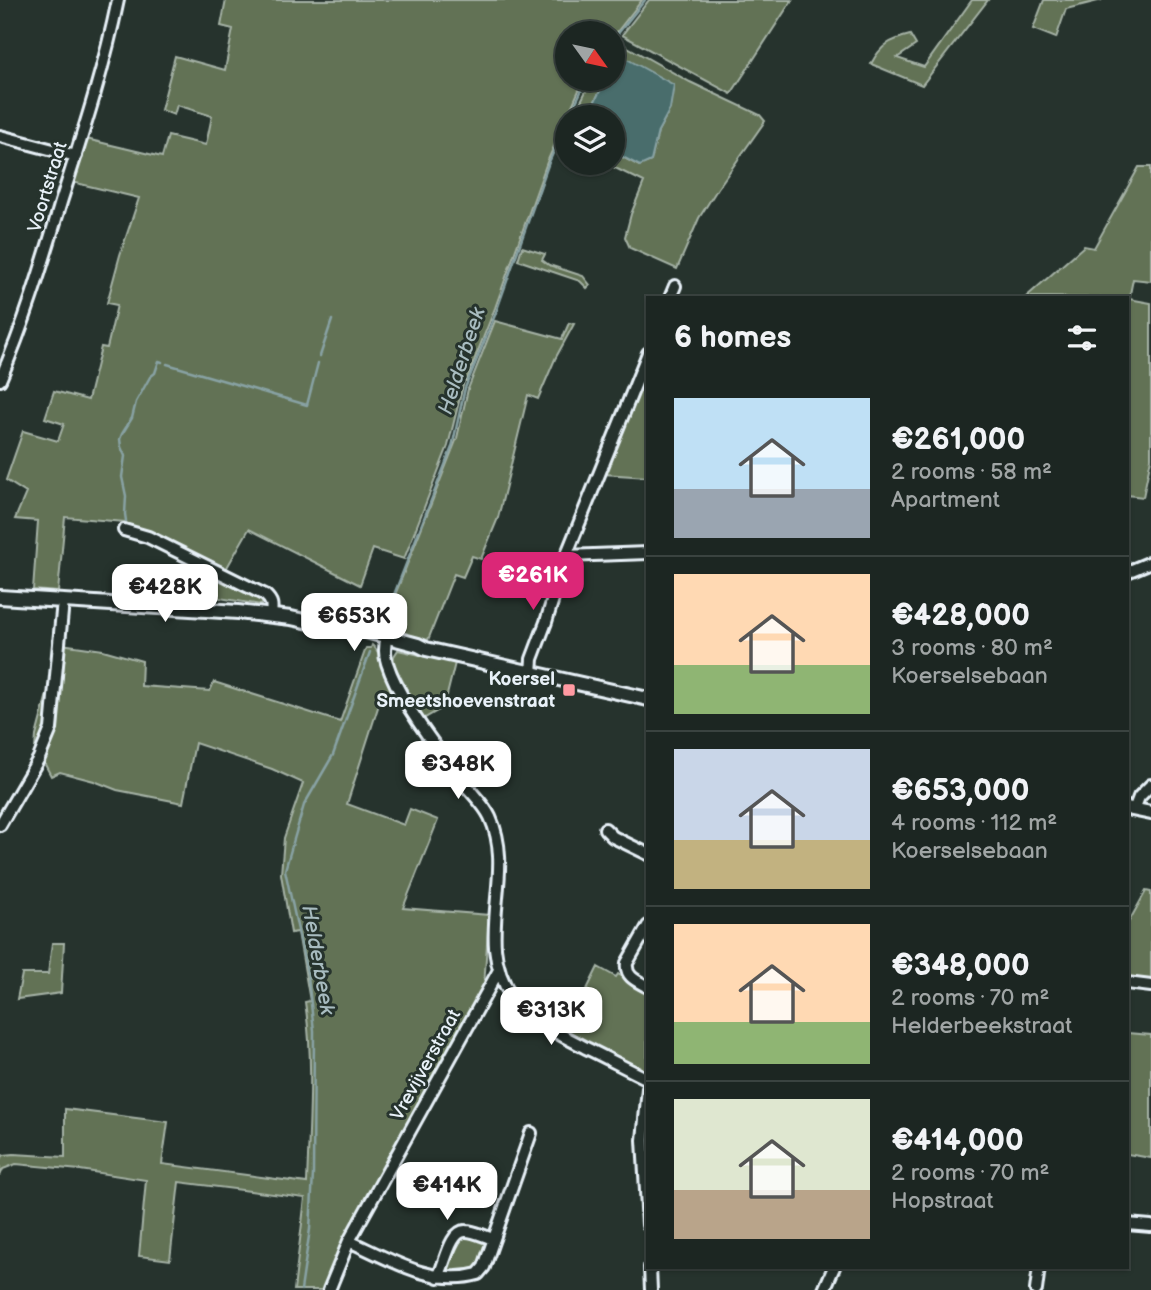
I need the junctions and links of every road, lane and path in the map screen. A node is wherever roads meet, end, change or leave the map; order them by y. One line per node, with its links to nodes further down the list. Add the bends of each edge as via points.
1 (118, 0): 3 (street, Voortstraat)
2 (0, 136): 3 (street)
3 (76, 156): 7 (street, Voortstraat)
4 (675, 286): 5 (street)
5 (671, 296)
6 (646, 358): 10 (street)
7 (0, 380)
8 (124, 530): 15 (street, via 148,537 265,595 272,604)
9 (646, 553): 10 (street)
10 (566, 556): 17 (street)
11 (1151, 562): 12 (street)
12 (1129, 571)
13 (0, 597): 14 (street)
14 (63, 601): 15 (street); 22 (street, via 51,729)
15 (271, 616): 16 (street)
16 (386, 640): 17 (street); 26 (street, via 386,661 398,688 489,815 497,838 494,942)
17 (531, 673): 18 (street)
18 (646, 699)
19 (1151, 785): 20 (street)
20 (1131, 809): 21 (street)
21 (1151, 813)
22 (0, 825)
23 (605, 829): 24 (street)
24 (646, 853)
25 (646, 930): 28 (street, via 626,969)
26 (499, 970): 30 (street, via 528,1015); 37 (street, Vrevijverstraat)
27 (1129, 983): 29 (street)
28 (646, 986)
29 (1151, 986)
30 (646, 1078)
31 (646, 1109): 33 (street)
32 (531, 1133): 36 (street)
33 (646, 1191)
34 (1129, 1224): 35 (street)
35 (1151, 1227)
36 (494, 1239): 41 (street, via 478,1274); 41 (street, via 469,1231 458,1233)
37 (349, 1241): 41 (street); 42 (street, Vrevijverstraat)
38 (650, 1269): 43 (street)
39 (833, 1269): 44 (street)
40 (1039, 1269): 45 (street)
41 (439, 1277)
42 (329, 1290)
43 (651, 1290)
44 (824, 1290)
45 (1036, 1290)

